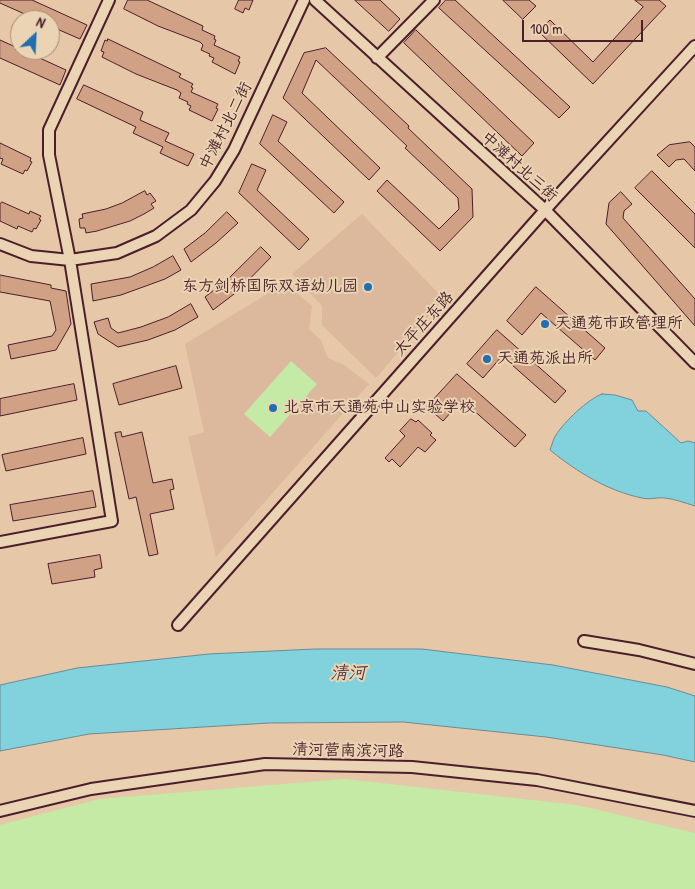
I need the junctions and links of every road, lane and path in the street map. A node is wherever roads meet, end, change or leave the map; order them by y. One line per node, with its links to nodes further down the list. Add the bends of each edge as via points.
1 (109, 0): 9 (street, via 49,130 49,155)
2 (304, 0): 9 (street, 中滩村北二街, via 234,150 215,181 191,210 156,236 117,253)
3 (315, 0): 6 (street, 中滩村北三街)
4 (434, 0): 6 (street)
5 (695, 46): 7 (street, 太平庄东路)
6 (377, 58): 7 (street, 中滩村北三街)
7 (545, 210): 10 (street, 中滩村北三街); 12 (street, 太平庄东路)
8 (0, 244): 9 (street, 中滩村北二街, via 31,256)
9 (70, 260): 11 (street, via 112,522)
10 (695, 363)
11 (0, 542)
12 (178, 625)
13 (584, 641): 14 (street)
14 (695, 664)
15 (0, 811): 16 (street, 清河营南滨河路, via 91,789 265,764 412,767 537,780)
16 (695, 811)

